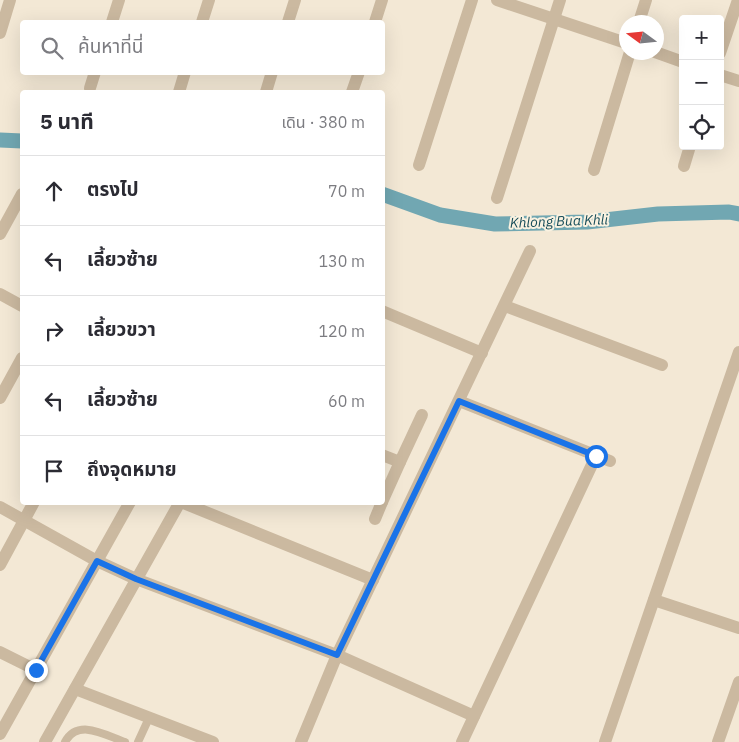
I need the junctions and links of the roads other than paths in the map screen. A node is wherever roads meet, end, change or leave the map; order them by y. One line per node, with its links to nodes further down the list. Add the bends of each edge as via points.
1 (10, 0): 17 (street)
2 (119, 0): 13 (street)
3 (209, 0): 14 (street)
4 (295, 0): 15 (street)
5 (382, 0): 16 (street)
6 (472, 0): 34 (street)
7 (497, 0): 12 (street)
8 (560, 0): 12 (street)
9 (646, 0): 11 (street)
10 (738, 0): 19 (street)
11 (641, 15)
12 (554, 19): 18 (street); 38 (street)
13 (113, 20)
14 (203, 20)
15 (289, 20)
16 (376, 20)
17 (0, 33)
18 (619, 41)
19 (724, 41)
20 (664, 55): 22 (street)
21 (628, 60): 36 (street)
22 (679, 61)
23 (94, 75): 29 (street)
24 (184, 75): 30 (street)
25 (271, 75): 31 (street)
26 (358, 75): 32 (street)
27 (724, 76): 28 (street)
28 (739, 81)
29 (90, 88)
30 (180, 90)
31 (267, 90)
32 (353, 90)
33 (689, 150): 35 (street)
34 (419, 165)
35 (684, 166)
36 (594, 170)
37 (20, 198): 39 (street)
38 (497, 198)
39 (0, 234)
40 (530, 251): 43 (street)
41 (0, 294): 42 (street)
42 (20, 305)
43 (505, 306): 46 (street); 48 (street)
44 (385, 313): 46 (street)
45 (739, 352): 69 (street)
46 (482, 353): 50 (street)
47 (20, 362): 49 (street)
48 (662, 365)
49 (0, 398)
50 (459, 401): 53 (street); 68 (street)
51 (422, 415): 55 (street)
52 (385, 456): 55 (street)
53 (596, 456): 54 (street); 76 (street)
54 (610, 461)
55 (400, 462): 56 (street)
56 (385, 495)
57 (32, 505): 64 (street)
58 (128, 505): 65 (street)
59 (178, 505): 67 (street)
60 (187, 505): 68 (street)
61 (381, 505): 63 (street)
62 (0, 506): 64 (street)
63 (374, 519)
64 (24, 520): 65 (street); 66 (street)
65 (97, 561): 67 (street); 73 (street)
66 (0, 565)
67 (136, 579): 72 (street); 75 (street)
68 (373, 580): 72 (street)
69 (654, 600): 70 (street); 87 (street)
70 (739, 628)
71 (0, 652): 73 (street)
72 (337, 655): 76 (street); 85 (street)
73 (36, 670): 78 (street)
74 (739, 682): 88 (street)
75 (75, 689): 77 (street); 80 (street)
76 (474, 716): 86 (street)
77 (149, 718): 79 (street); 83 (lane)
78 (0, 734)
79 (184, 737): 84 (street)
80 (44, 742)
81 (65, 742): 82 (lane, via 70,733 80,729)
82 (125, 742)
83 (138, 742)
84 (213, 742)
85 (301, 742)
86 (462, 742)
87 (605, 742)
88 (718, 742)

